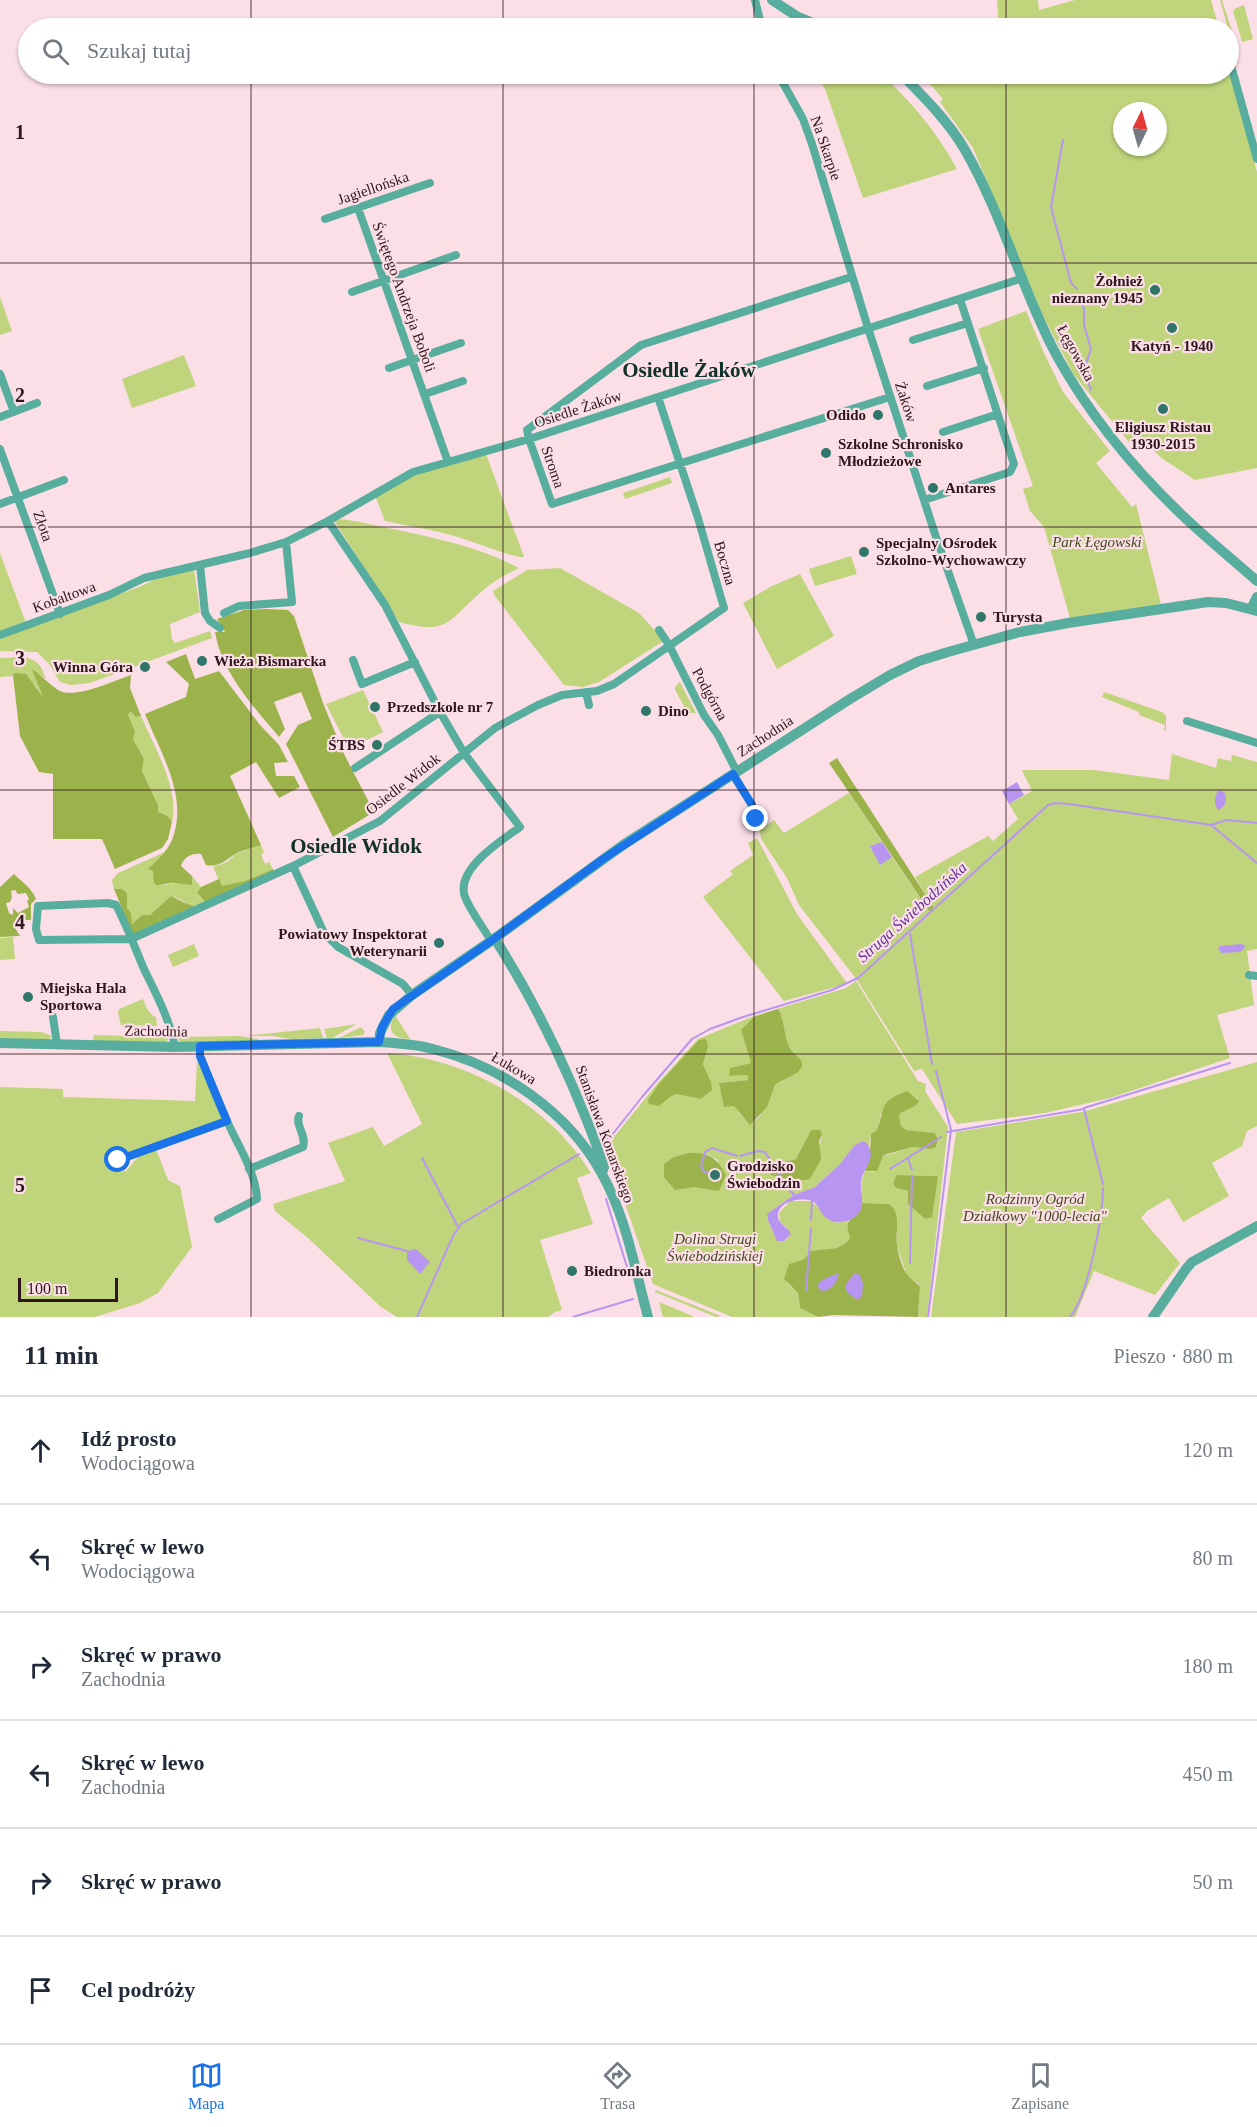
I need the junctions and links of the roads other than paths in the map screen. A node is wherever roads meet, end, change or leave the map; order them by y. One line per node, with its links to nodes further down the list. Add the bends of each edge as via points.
1 (755, 0): 3 (street)
2 (772, 0): 4 (street)
3 (760, 18)
4 (800, 18)
5 (784, 84): 12 (street, Na Skarpie, via 803,119)
6 (911, 84): 15 (street, Łęgowska, via 942,117 965,150)
7 (1236, 84): 8 (street)
8 (1257, 159)
9 (430, 183): 10 (street, Jagiellońska)
10 (358, 208): 11 (street, Jagiellońska); 16 (street, Świętego Andrzeja Boboli)
11 (325, 219)
12 (841, 235): 14 (street, Żaków)
13 (456, 255): 16 (street)
14 (852, 277): 20 (street, Żaków); 37 (street, Osiedle Żaków, via 641,345 527,430)
15 (1023, 278): 18 (street, Osiedle Żaków); 48 (street, Łęgowska, via 1057,356 1104,426 1164,497)
16 (384, 280): 17 (street); 23 (street, Świętego Andrzeja Boboli)
17 (352, 292)
18 (960, 299): 19 (street); 20 (street, Osiedle Żaków)
19 (968, 323): 21 (street); 25 (street)
20 (868, 328): 30 (street, Osiedle Żaków); 31 (street, Żaków)
21 (913, 340)
22 (460, 343): 23 (street)
23 (412, 360): 24 (street); 29 (street, Świętego Andrzeja Boboli)
24 (389, 368)
25 (984, 368): 28 (street); 34 (street)
26 (0, 374): 33 (street)
27 (464, 381): 29 (street, Świętego Andrzeja Boboli)
28 (927, 386)
29 (425, 394): 39 (street, Świętego Andrzeja Boboli)
30 (658, 397): 37 (street, Osiedle Żaków); 40 (street)
31 (890, 397): 40 (street); 43 (street, Żaków)
32 (37, 403): 33 (street)
33 (14, 412): 35 (street)
34 (998, 414): 36 (street); 43 (street, via 1014,461 1010,472)
35 (0, 417)
36 (943, 432)
37 (530, 439): 39 (street, Kobaltowa); 40 (street, Stroma, via 552,504)
38 (0, 449): 42 (street, Złota)
39 (448, 462): 45 (street, Kobaltowa, via 413,472)
40 (680, 464): 56 (street, Boczna, via 724,608)
41 (64, 480): 42 (street)
42 (18, 497): 44 (street); 52 (street, Złota)
43 (924, 500): 57 (street, Żaków)
44 (0, 504)
45 (328, 521): 46 (street, Kobaltowa); 59 (street, via 385,605)
46 (286, 542): 47 (street, Kobaltowa, via 250,555); 51 (street, via 292,602 239,604)
47 (200, 565): 52 (street, Kobaltowa, via 136,581); 53 (street, via 207,617)
48 (1255, 579)
49 (1257, 597): 50 (street)
50 (1254, 610): 57 (street, Zachodnia, via 1208,602 1048,626)
51 (224, 613)
52 (60, 614): 55 (street, Kobaltowa)
53 (220, 628)
54 (659, 630): 56 (street, Podgórna)
55 (0, 635)
56 (669, 645): 60 (street, Osiedle Widok, via 621,680); 67 (street, Podgórna)
57 (974, 645): 67 (street, Zachodnia, via 920,661 890,675)
58 (353, 660): 59 (street, via 362,684)
59 (415, 662): 62 (street)
60 (586, 692): 61 (street); 65 (street, Osiedle Widok, via 549,700 495,728)
61 (589, 705)
62 (440, 712): 65 (street); 66 (street)
63 (1187, 721): 64 (street)
64 (1257, 743)
65 (464, 753): 69 (street, Osiedle Widok, via 380,821); 71 (street, via 520,827 478,860 464,886 464,896)
66 (355, 768)
67 (735, 773): 68 (street, Podgórna); 71 (street, Zachodnia, via 603,859)
68 (756, 819)
69 (293, 866): 70 (street, Osiedle Widok); 72 (street, via 331,941 403,984)
70 (131, 939): 70 (street, Osiedle Widok, via 116,905 38,906 39,940); 78 (street, Osiedle Widok, via 165,1014)
71 (493, 940): 72 (street, Zachodnia); 83 (street, Stanisława Konarskiego, via 527,992 563,1062 602,1160)
72 (412, 995): 74 (street, Zachodnia, via 389,1015)
73 (53, 1017): 76 (street)
74 (379, 1042): 77 (street, Zachodnia); 83 (street, Łukowa, via 434,1049 503,1076 564,1124)
75 (0, 1043): 76 (street, Zachodnia)
76 (57, 1044): 78 (street, Zachodnia)
77 (200, 1046): 78 (street, Zachodnia); 80 (street, via 200,1056)
78 (175, 1047)
79 (299, 1116): 82 (street, via 303,1147)
80 (227, 1121): 81 (street); 82 (street)
81 (118, 1160)
82 (249, 1169): 84 (street, via 257,1199)
83 (602, 1173): 86 (street, Stanisława Konarskiego, via 619,1213)
84 (218, 1219)
85 (1257, 1226): 87 (street, via 1192,1262)
86 (648, 1317)
87 (1153, 1317)

